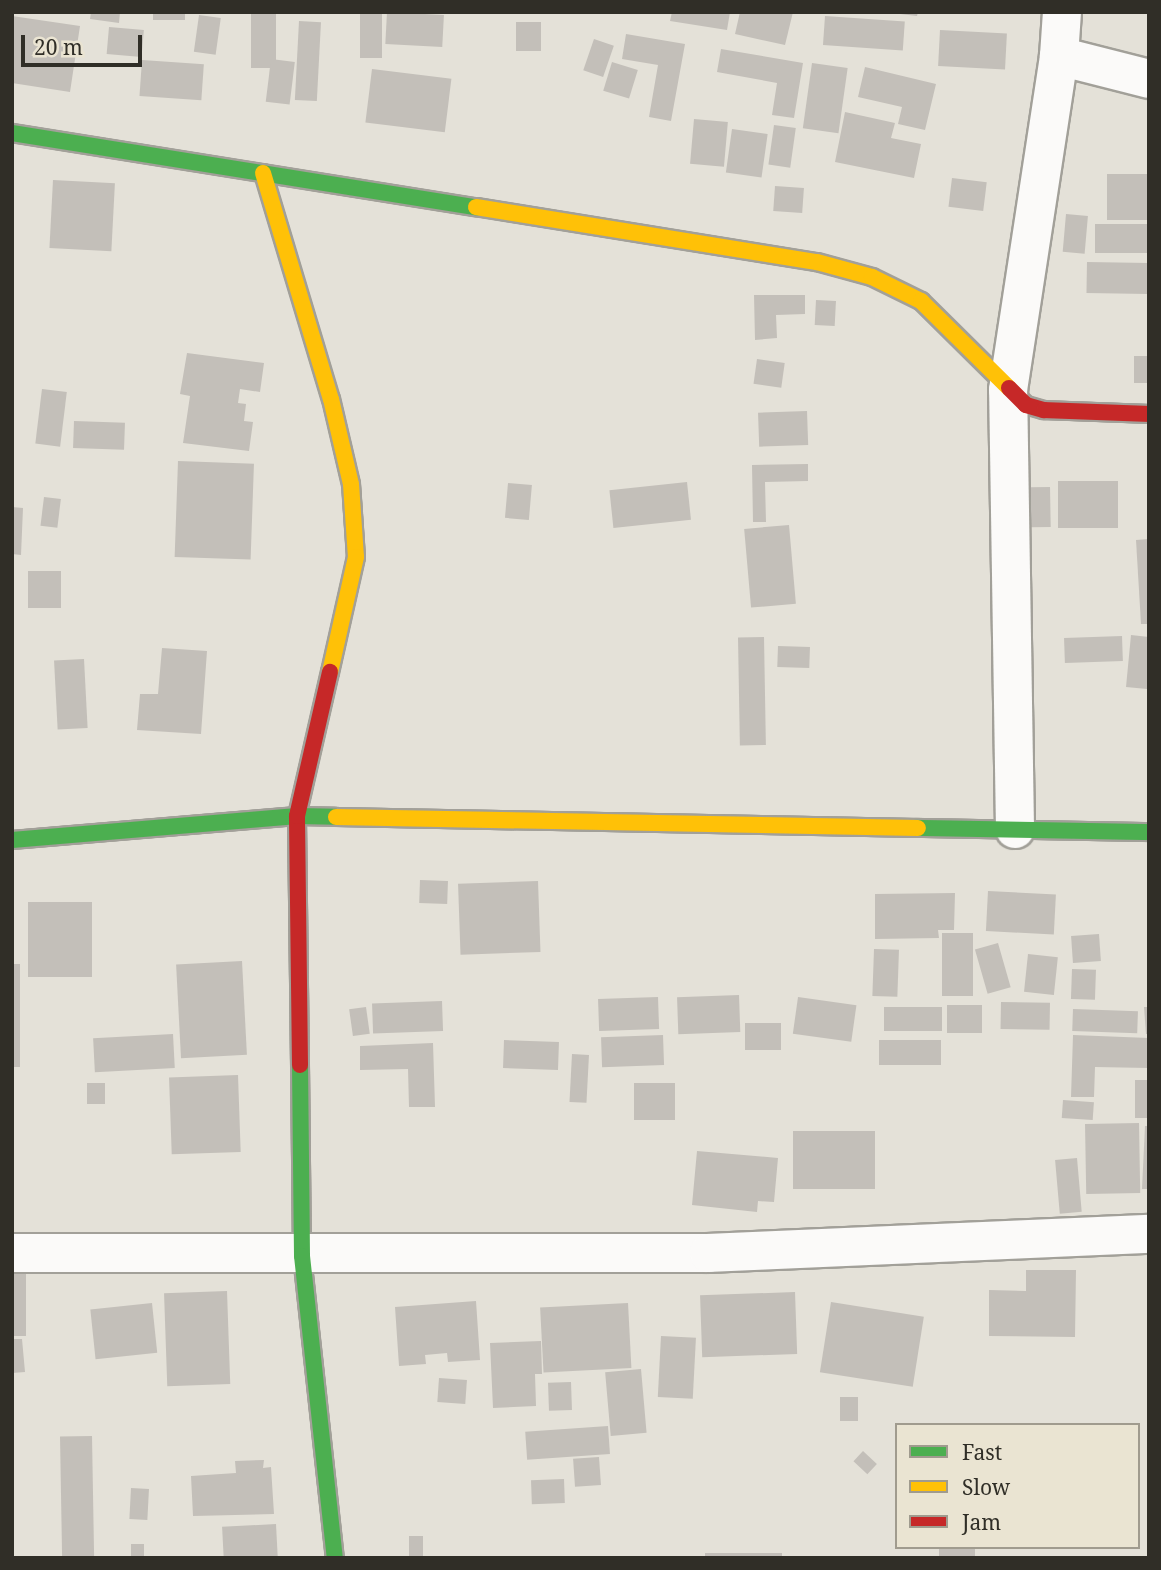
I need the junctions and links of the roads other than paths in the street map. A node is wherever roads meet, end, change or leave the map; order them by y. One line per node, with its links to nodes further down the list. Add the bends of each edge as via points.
1 (1062, 12): 2 (street)
2 (1059, 56): 3 (street); 6 (street)
3 (1149, 79)
4 (12, 133): 5 (street)
5 (262, 173): 6 (street, via 750,250 872,277 921,301); 8 (street, via 331,399 351,484 356,556)
6 (1008, 390): 7 (street, via 1026,405 1044,410); 9 (street)
7 (1149, 414)
8 (297, 816): 9 (street); 11 (street); 14 (street)
9 (1015, 829): 10 (street)
10 (1149, 832)
11 (12, 841)
12 (1149, 1234): 14 (street, via 709,1253)
13 (12, 1253): 14 (street)
14 (302, 1256): 15 (street)
15 (335, 1558)

